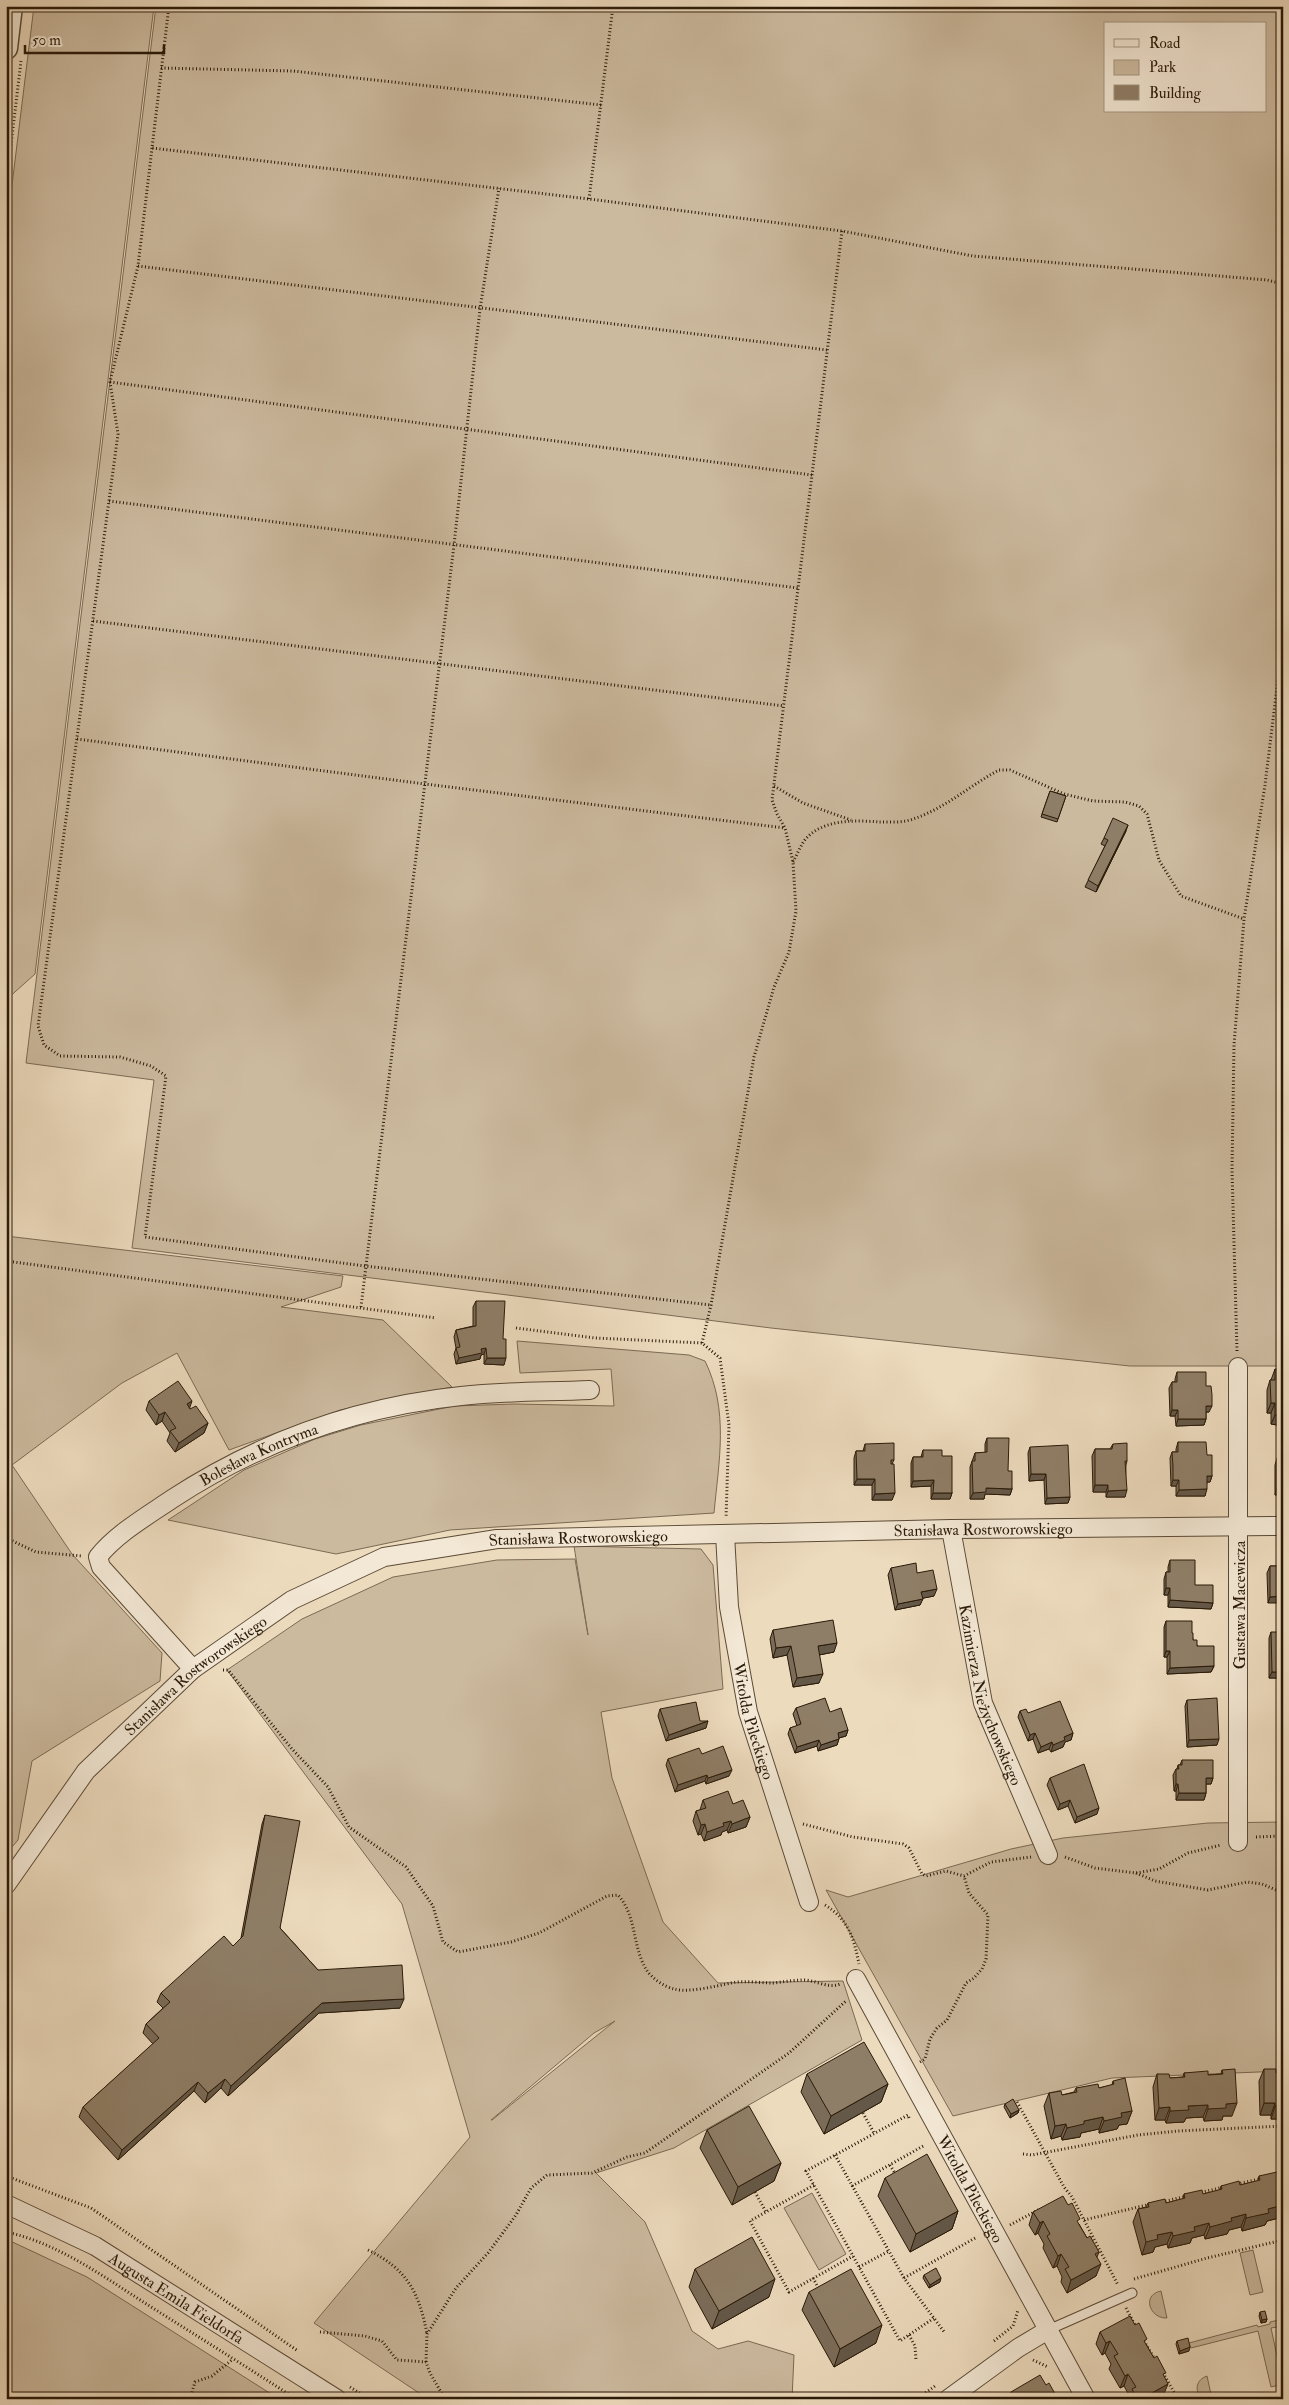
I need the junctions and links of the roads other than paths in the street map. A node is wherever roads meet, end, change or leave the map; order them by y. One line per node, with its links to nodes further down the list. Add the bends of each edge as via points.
1 (11, 6): 2 (street)
2 (14, 51)
3 (1238, 1367): 6 (street, Gustawa Macewicza)
4 (590, 1390): 9 (street, Bolesława Kontryma, via 462,1396 390,1407 320,1425 208,1476 106,1547 98,1557 101,1568)
5 (1283, 1526): 6 (street, Stanisława Rostworowskiego)
6 (1239, 1528): 7 (street, Stanisława Rostworowskiego); 10 (street, Gustawa Macewicza)
7 (951, 1529): 8 (street, Stanisława Rostworowskiego); 11 (street, Kazimierza Nieżychowskiego, via 983,1703)
8 (725, 1534): 9 (street, Stanisława Rostworowskiego, via 497,1538 384,1557 292,1600); 13 (street, Witolda Pileckiego, via 729,1607 748,1712)
9 (193, 1669): 12 (street, Stanisława Rostworowskiego, via 86,1771)
10 (1238, 1842)
11 (1048, 1855)
12 (6, 1885)
13 (809, 1902)
14 (856, 1979): 17 (street, Witolda Pileckiego)
15 (8, 2206): 18 (street, Augusta Emila Fieldorfa, via 95,2246)
16 (1125, 2296): 17 (lane)
17 (1048, 2330): 19 (street); 20 (street, Witolda Pileckiego)
18 (343, 2393)
19 (948, 2399)
20 (1086, 2399)

